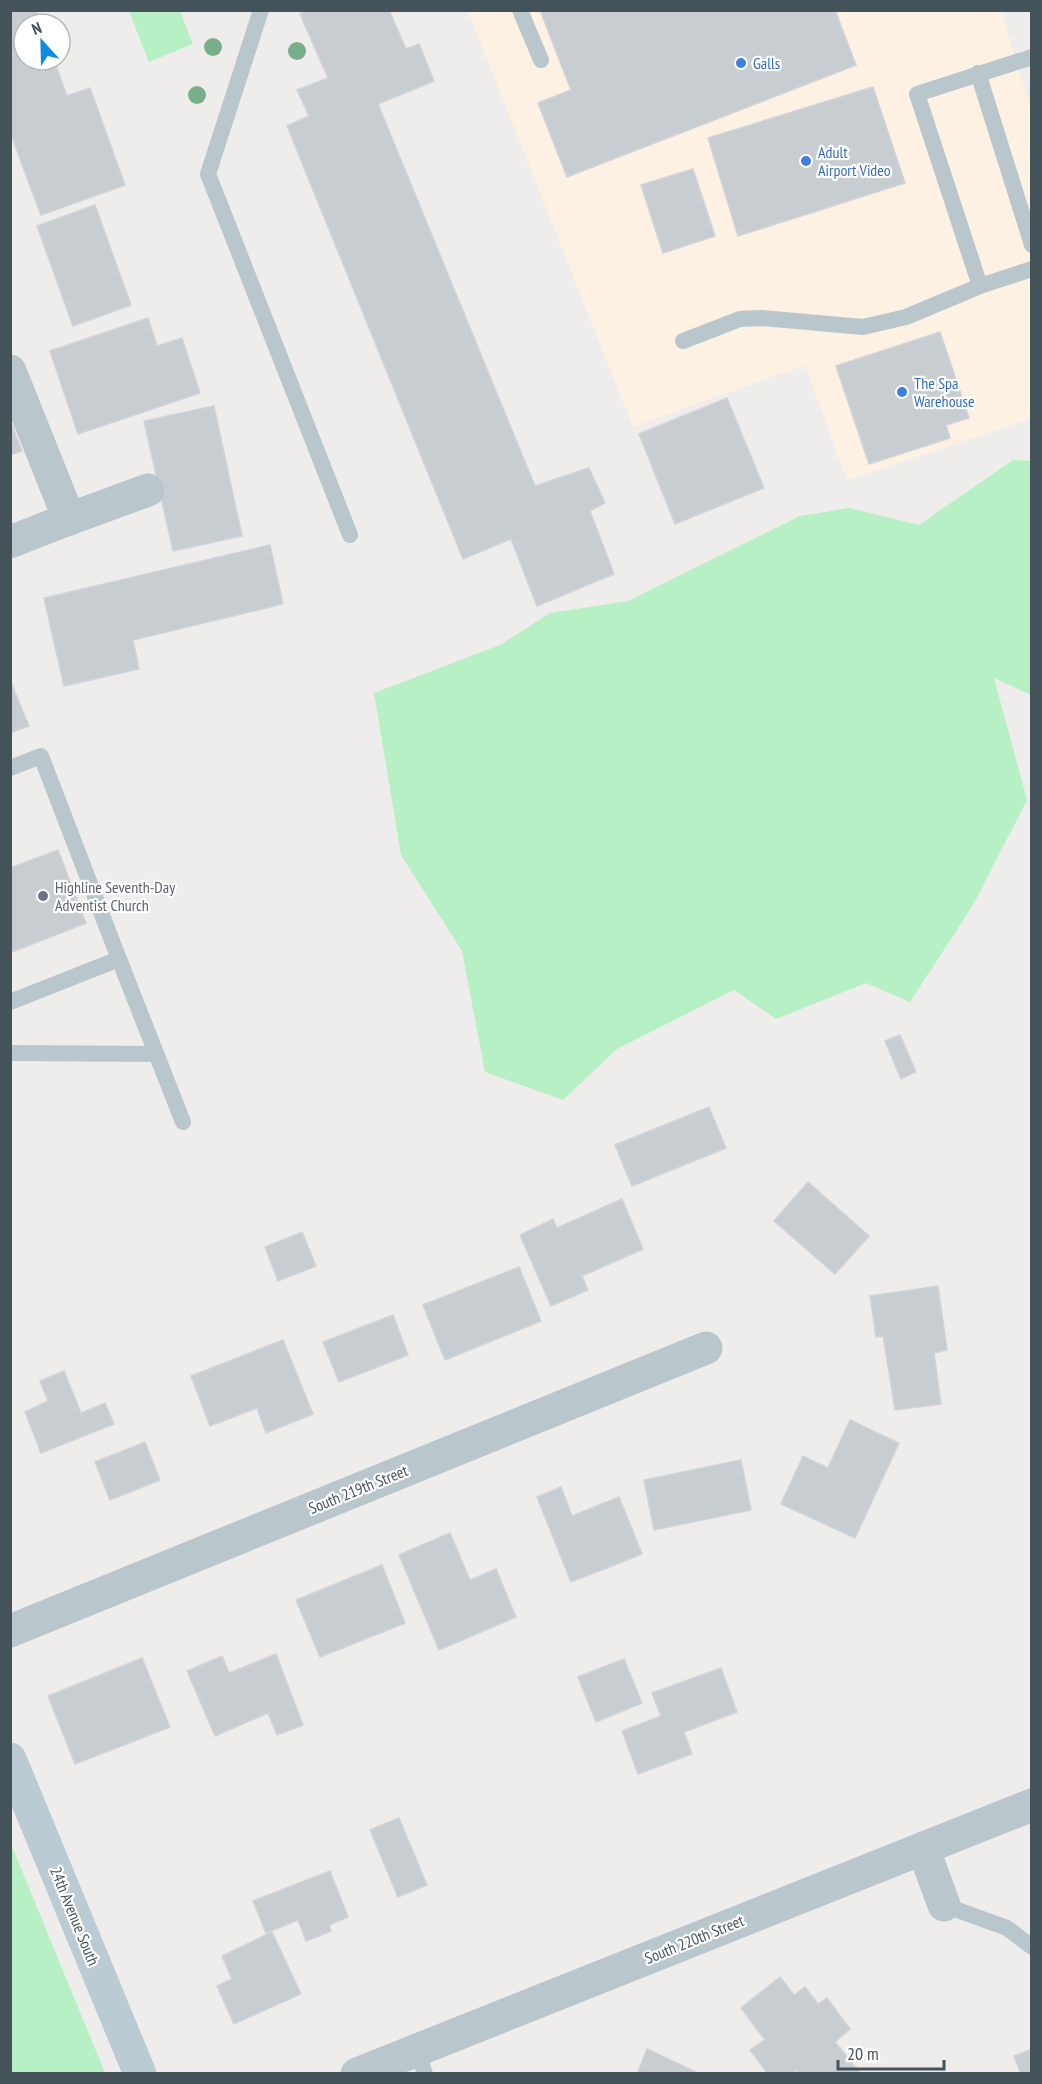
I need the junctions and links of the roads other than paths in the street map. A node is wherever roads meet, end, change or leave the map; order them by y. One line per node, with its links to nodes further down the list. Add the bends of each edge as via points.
1 (261, 10): 13 (lane, via 208,174)
2 (520, 10): 4 (lane)
3 (1032, 57): 5 (lane)
4 (540, 60)
5 (978, 73): 6 (lane); 8 (lane, via 917,94)
6 (1032, 245)
7 (1032, 269): 8 (lane)
8 (980, 286): 9 (lane, via 906,317 863,327 740,319)
9 (683, 341)
10 (10, 371): 12 (street)
11 (148, 490): 12 (street)
12 (69, 519): 14 (street)
13 (350, 535)
14 (10, 543)
15 (10, 768): 16 (lane, via 41,756)
16 (118, 959): 17 (lane); 19 (lane)
17 (10, 1002)
18 (10, 1053): 19 (lane)
19 (156, 1054): 20 (lane)
20 (183, 1122)
21 (706, 1348): 22 (street, South 219th Street)
22 (10, 1631)
23 (10, 1760): 29 (street, 24th Avenue South)
24 (1032, 1805): 25 (street, South 220th Street)
25 (923, 1848): 26 (street); 28 (street, South 220th Street)
26 (944, 1905): 27 (lane, via 1007,1928)
27 (1032, 1947)
28 (421, 2062): 30 (street, South 220th Street)
29 (140, 2073)
30 (357, 2073)

